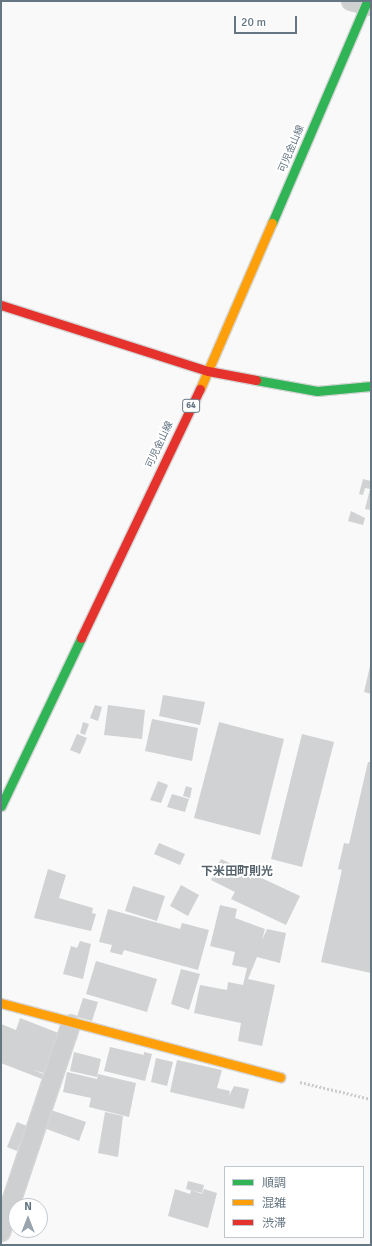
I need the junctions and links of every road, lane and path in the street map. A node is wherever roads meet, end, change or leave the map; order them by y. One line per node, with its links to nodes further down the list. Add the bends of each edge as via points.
1 (364, 3): 3 (main road, 可児金山線 / 64)
2 (1, 305): 3 (main road)
3 (208, 371): 4 (main road, via 317,391); 5 (main road, 可児金山線 / 64)
4 (371, 386)
5 (1, 806)
6 (1, 1003): 7 (main road)
7 (71, 1024): 8 (main road); 10 (street)
8 (280, 1077): 9 (path)
9 (371, 1099)
10 (1, 1232)

